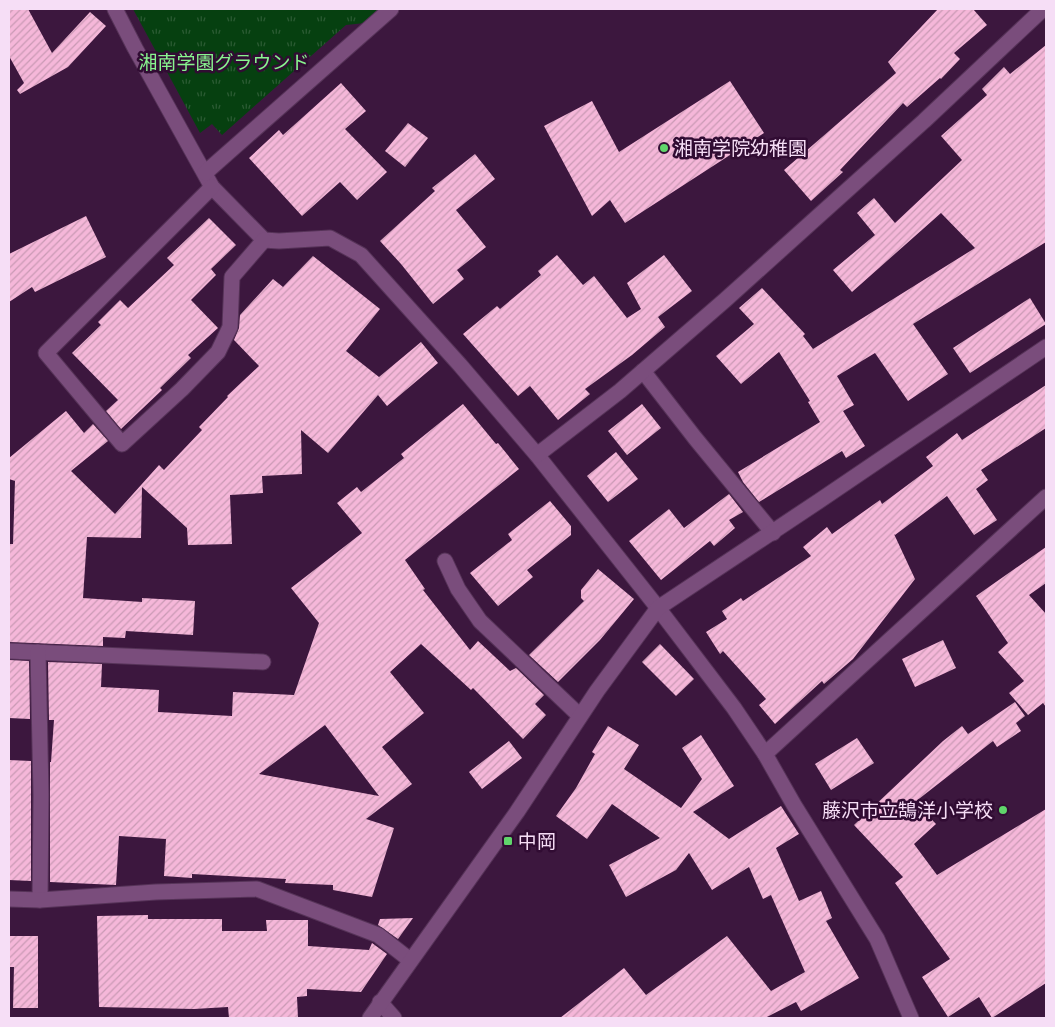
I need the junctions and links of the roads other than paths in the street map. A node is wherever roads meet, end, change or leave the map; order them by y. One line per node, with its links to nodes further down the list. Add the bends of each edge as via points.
1 (115, 9): 4 (street)
2 (391, 9): 4 (street)
3 (1043, 9): 8 (street, via 924,121)
4 (205, 173): 5 (street)
5 (212, 187): 6 (street); 6 (street, via 46,354 122,444 182,390 218,352 230,327 232,277)
6 (264, 240): 9 (street, via 330,238 361,255)
7 (1046, 347): 11 (street)
8 (643, 370): 9 (street); 11 (street)
9 (537, 455): 13 (street)
10 (1046, 496): 18 (street)
11 (773, 532): 13 (street)
12 (445, 561): 17 (street, via 458,589 480,621)
13 (658, 608): 17 (street); 18 (street)
14 (9, 651): 15 (street)
15 (38, 652): 16 (street); 20 (street)
16 (263, 662)
17 (580, 716): 21 (street, via 517,812)
18 (766, 754): 25 (street, via 877,940)
19 (9, 899): 20 (street)
20 (40, 900): 21 (street, via 156,892 257,890 378,935)
21 (410, 960): 22 (street)
22 (380, 1002): 23 (street); 24 (street)
23 (370, 1018)
24 (394, 1018)
25 (911, 1018)

